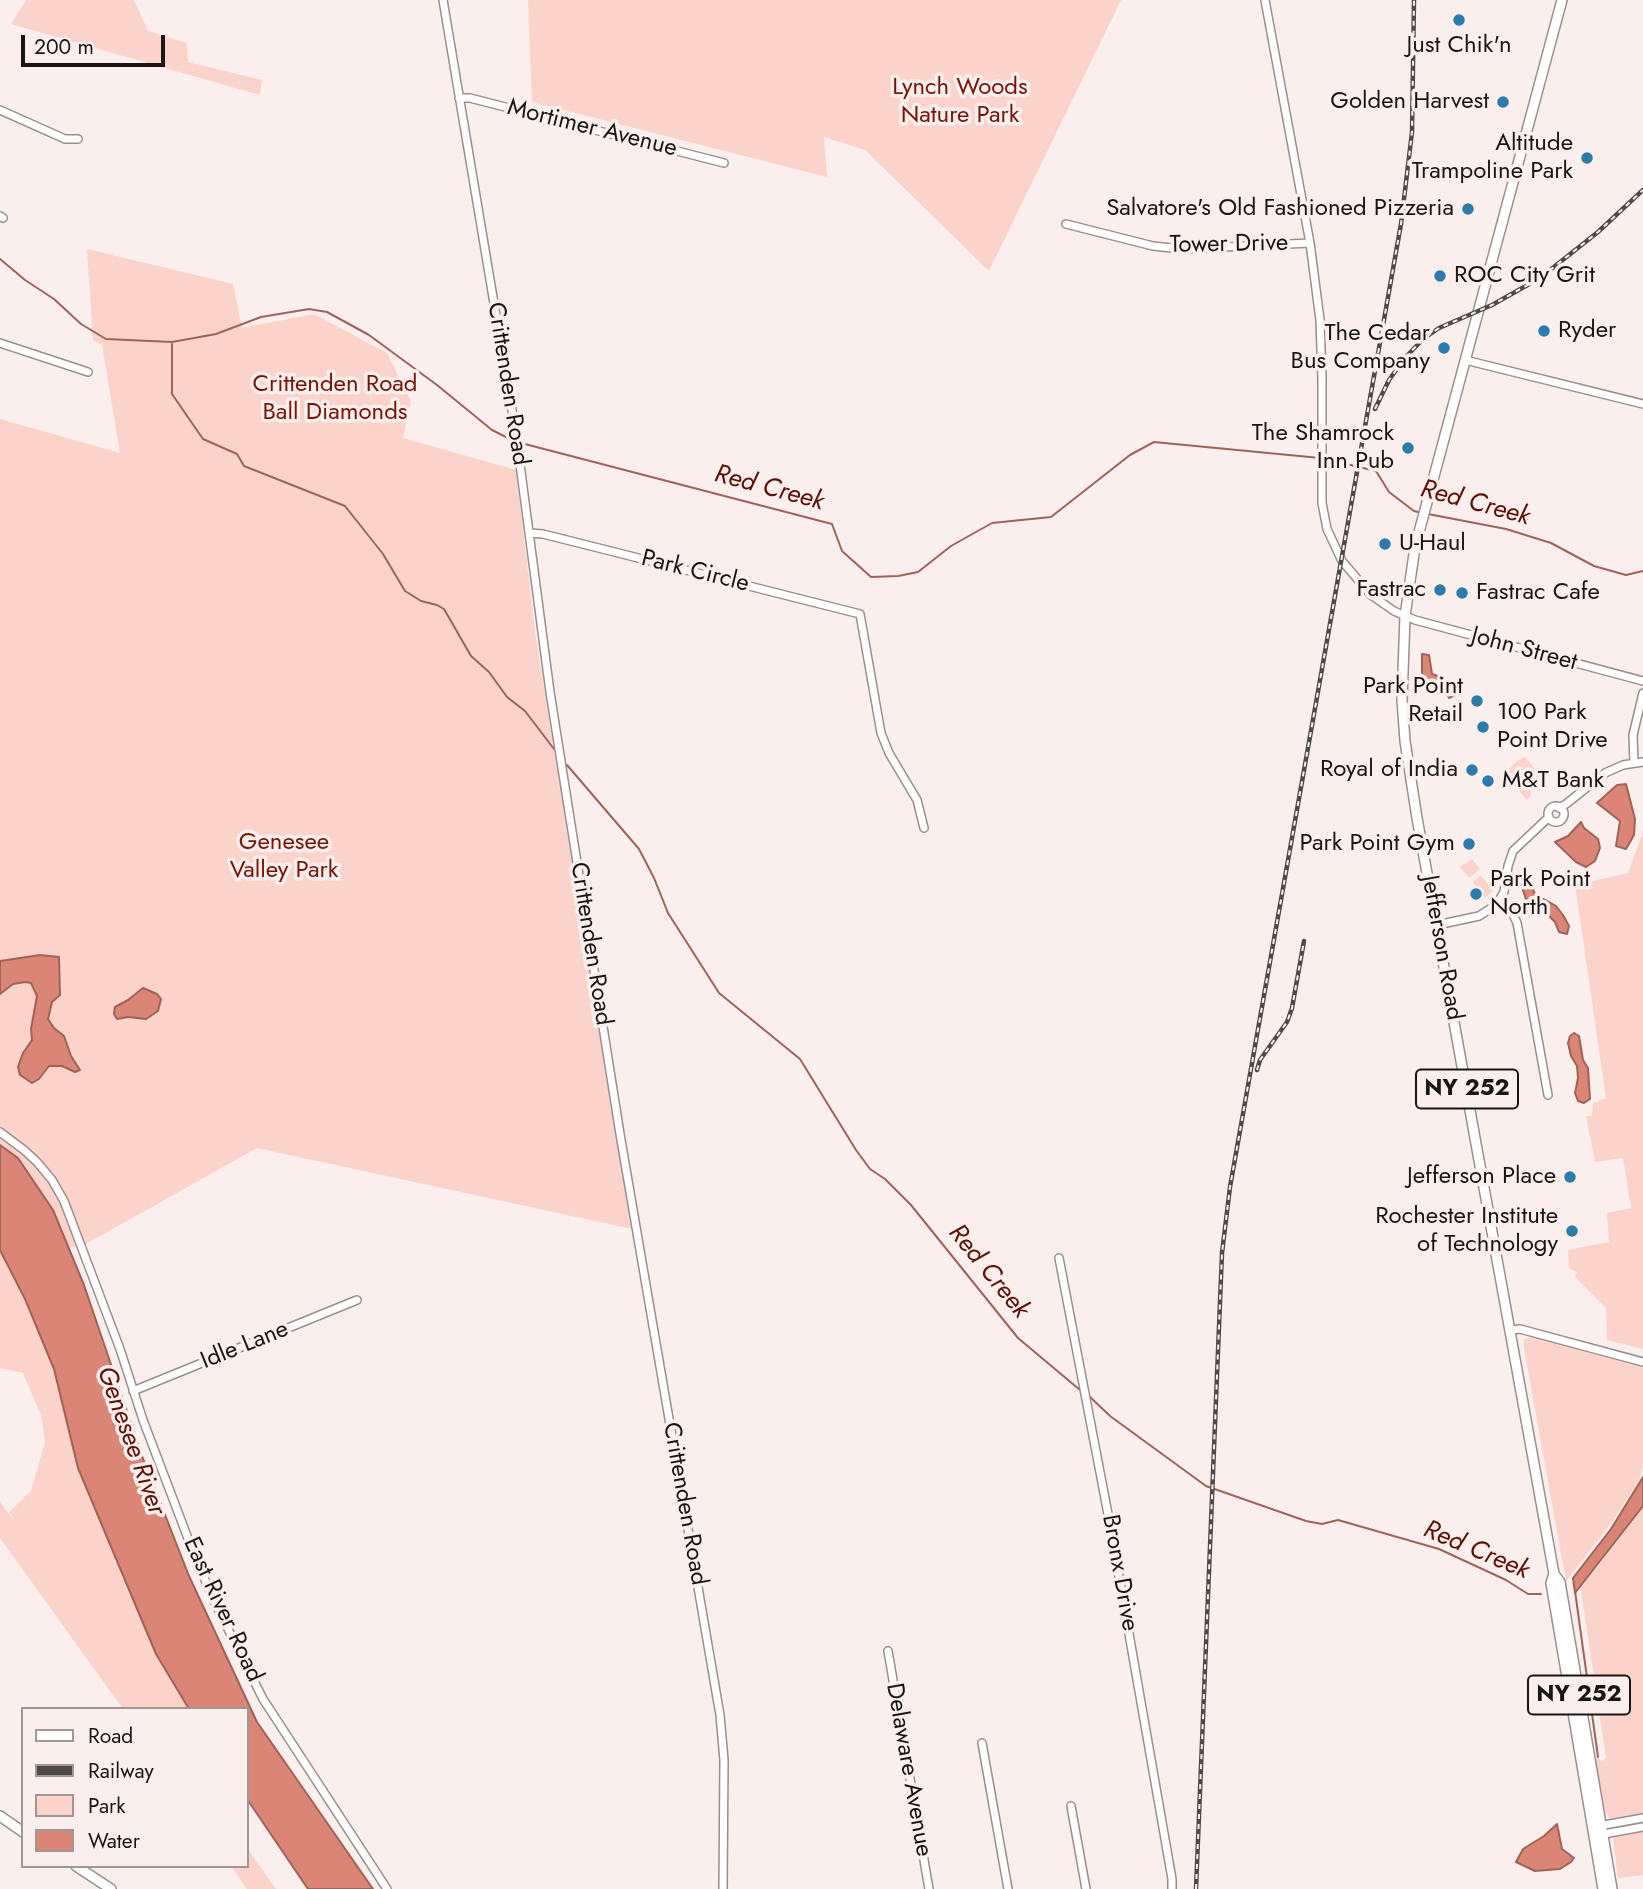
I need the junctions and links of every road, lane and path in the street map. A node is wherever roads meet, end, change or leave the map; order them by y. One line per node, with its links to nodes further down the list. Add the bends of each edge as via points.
1 (443, 0): 4 (street, Crittenden Road)
2 (1265, 0): 9 (street, John Street)
3 (1562, 0): 11 (main road, Jefferson Road / NY 252)
4 (459, 98): 7 (street, Mortimer Avenue); 14 (street, Crittenden Road)
5 (0, 110): 6 (street, via 65,139)
6 (78, 139)
7 (724, 163)
8 (1066, 224): 9 (street, Tower Drive, via 1181,249)
9 (1310, 243): 15 (street, John Street, via 1321,340 1325,520 1342,561 1371,595)
10 (0, 343): 12 (street)
11 (1465, 359): 13 (street); 15 (main road, Jefferson Road / NY 252, via 1422,520)
12 (88, 373)
13 (1643, 404)
14 (530, 533): 22 (street, Park Circle, via 860,614 881,733 917,800); 43 (street, Crittenden Road, via 550,692 617,1117 720,1715)
15 (1405, 616): 16 (street, John Street); 24 (main road, Jefferson Road / NY 252, via 1405,741)
16 (1643, 681)
17 (1643, 693): 19 (street, via 1633,734)
18 (1643, 762): 19 (street)
19 (1634, 763): 20 (street, via 1605,774)
20 (1563, 808): 21 (street, via 1550,810); 21 (street, via 1562,819)
21 (1548, 820): 23 (street, via 1513,851)
22 (924, 828)
23 (1500, 900): 24 (street, via 1479,916); 25 (street, via 1517,923)
24 (1437, 925): 29 (main road, Jefferson Road / NY 252)
25 (1548, 1095)
26 (0, 1132): 31 (street, East River Road, via 52,1180 64,1201)
27 (1059, 1258): 47 (street, Bronx Drive, via 1111,1528)
28 (357, 1300): 31 (street, Idle Lane)
29 (1511, 1330): 30 (street); 38 (main road, Jefferson Road / NY 252, via 1554,1574 1560,1582)
30 (1643, 1362)
31 (133, 1391): 42 (street, East River Road, via 192,1549 263,1699)
32 (888, 1651): 44 (street, Delaware Avenue)
33 (982, 1743): 45 (street)
34 (1071, 1806): 46 (street)
35 (0, 1816): 39 (main road)
36 (1643, 1818): 38 (street)
37 (1643, 1827): 38 (street)
38 (1597, 1830): 48 (main road, Jefferson Road / NY 252); 49 (main road, Jefferson Road / NY 252)
39 (21, 1831)
40 (79, 1868): 41 (main road)
41 (111, 1889)
42 (387, 1889)
43 (723, 1889)
44 (929, 1889)
45 (1007, 1889)
46 (1086, 1889)
47 (1172, 1889)
48 (1603, 1889)
49 (1612, 1889)

